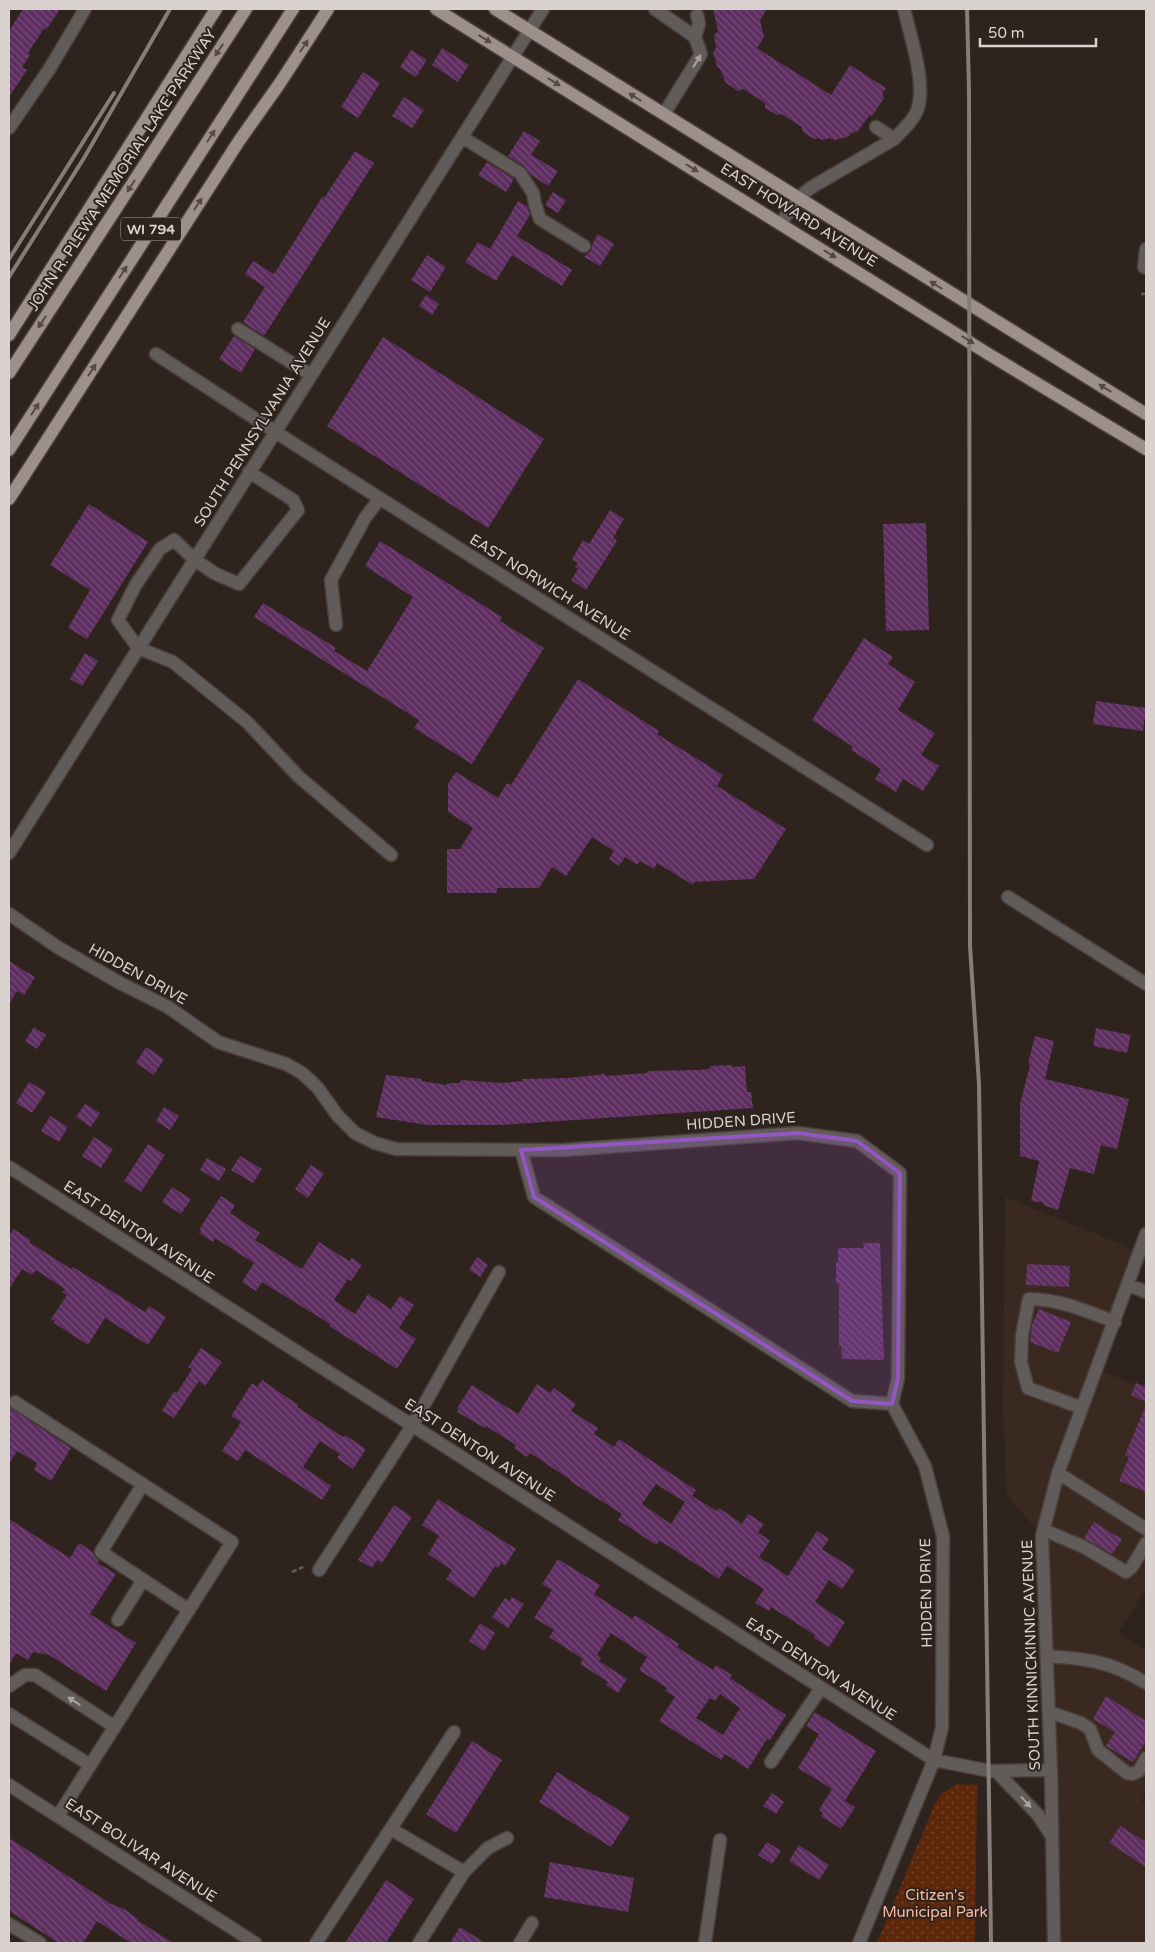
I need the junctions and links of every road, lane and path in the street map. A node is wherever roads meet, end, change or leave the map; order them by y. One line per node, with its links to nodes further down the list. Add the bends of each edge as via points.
1 (85, 9): 17 (street)
2 (216, 9): 28 (main road)
3 (246, 9): 30 (main road, JOHN R. PLEWA MEMORIAL LAKE PARKWAY / WI 794, one-way to 30)
4 (293, 9): 35 (main road, WI 794, one-way to 4)
5 (328, 9): 38 (main road, one-way to 5, via 239,141)
6 (436, 9): 14 (main road, EAST HOWARD AVENUE, one-way to 14)
7 (495, 9): 12 (main road, EAST HOWARD AVENUE)
8 (542, 9): 12 (street, SOUTH PENNSYLVANIA AVENUE)
9 (655, 9): 13 (street)
10 (904, 9): 19 (street, via 920,94 914,115)
11 (697, 16): 13 (street, via 699,24)
12 (529, 30): 14 (street, SOUTH PENNSYLVANIA AVENUE); 15 (main road, EAST HOWARD AVENUE, one-way to 12)
13 (695, 37): 15 (street, one-way to 13, via 701,54)
14 (513, 56): 18 (street, SOUTH PENNSYLVANIA AVENUE); 21 (main road, EAST HOWARD AVENUE, one-way to 21)
15 (664, 114): 20 (main road, EAST HOWARD AVENUE)
16 (876, 126): 19 (street)
17 (9, 128)
18 (462, 138): 22 (street, via 520,173 533,193 540,219); 31 (street, SOUTH PENNSYLVANIA AVENUE)
19 (894, 139): 20 (street)
20 (798, 198): 21 (street); 32 (main road, EAST HOWARD AVENUE, one-way to 20)
21 (781, 222): 34 (main road, EAST HOWARD AVENUE, one-way to 34, via 990,355)
22 (584, 246)
23 (1146, 249): 24 (street)
24 (1146, 268)
25 (1141, 294): 26 (path)
26 (1146, 294)
27 (238, 329): 31 (street)
28 (9, 335)
29 (156, 354): 33 (street, EAST NORWICH AVENUE)
30 (9, 373)
31 (310, 375): 33 (street, SOUTH PENNSYLVANIA AVENUE)
32 (1146, 414)
33 (274, 431): 36 (street, SOUTH PENNSYLVANIA AVENUE); 37 (street, EAST NORWICH AVENUE)
34 (1146, 449)
35 (9, 450)
36 (249, 472): 39 (street, SOUTH PENNSYLVANIA AVENUE); 39 (street, via 293,500 298,510 239,584 214,573)
37 (380, 498): 40 (street, via 365,518 331,580); 42 (street, EAST NORWICH AVENUE)
38 (9, 499)
39 (194, 559): 41 (street, SOUTH PENNSYLVANIA AVENUE); 41 (street, via 174,540 160,549 135,586 118,620)
40 (336, 625)
41 (138, 648): 43 (street, SOUTH PENNSYLVANIA AVENUE); 44 (street, via 173,662 248,722 299,777)
42 (927, 844)
43 (9, 853)
44 (391, 856)
45 (1008, 897): 47 (street)
46 (9, 914): 48 (street, HIDDEN DRIVE, via 120,984 168,1007 218,1042 286,1064 302,1073 318,1088 337,1115 356,1133 375,1143 396,1149)
47 (1146, 984)
48 (521, 1150): 56 (street, via 534,1197 852,1401); 56 (street, HIDDEN DRIVE, via 563,1150 798,1133 857,1141 900,1173 898,1379)
49 (9, 1167): 58 (street, EAST DENTON AVENUE)
50 (1146, 1234): 52 (street, SOUTH KINNICKINNIC AVENUE)
51 (499, 1272): 58 (street)
52 (1129, 1285): 53 (street); 54 (street, SOUTH KINNICKINNIC AVENUE)
53 (1146, 1292)
54 (1115, 1322): 57 (street, SOUTH KINNICKINNIC AVENUE); 57 (street, via 1046,1299 1029,1299 1021,1362 1028,1388)
55 (15, 1402): 60 (street)
56 (892, 1404): 77 (street, HIDDEN DRIVE, via 925,1466 943,1536 942,1727)
57 (1082, 1408): 59 (street, SOUTH KINNICKINNIC AVENUE)
58 (412, 1426): 64 (street); 71 (street, EAST DENTON AVENUE)
59 (1058, 1474): 61 (street); 62 (street, SOUTH KINNICKINNIC AVENUE)
60 (144, 1484): 65 (street, via 101,1552); 66 (street, via 232,1542)
61 (1146, 1529)
62 (1044, 1530): 63 (street, via 1084,1547 1126,1572); 68 (street, SOUTH KINNICKINNIC AVENUE)
63 (1146, 1543)
64 (319, 1570)
65 (143, 1580): 66 (street); 67 (street)
66 (189, 1610): 74 (street)
67 (118, 1620)
68 (1047, 1656): 69 (street, via 1098,1661); 72 (street, SOUTH KINNICKINNIC AVENUE)
69 (1146, 1683)
70 (9, 1686): 74 (street, one-way to 70, via 34,1675 25,1674)
71 (821, 1688): 77 (street, EAST DENTON AVENUE); 78 (street)
72 (1049, 1712): 76 (street, via 1090,1729 1098,1750 1127,1773 1139,1771); 81 (street, SOUTH KINNICKINNIC AVENUE)
73 (9, 1714): 79 (street)
74 (115, 1727): 79 (street)
75 (454, 1732): 84 (street)
76 (1146, 1758)
77 (934, 1760): 80 (street); 97 (street, HIDDEN DRIVE)
78 (771, 1762)
79 (90, 1766): 83 (street)
80 (996, 1770): 81 (street); 85 (street, one-way to 85, via 1038,1815)
81 (1051, 1770): 85 (street, SOUTH KINNICKINNIC AVENUE)
82 (9, 1785): 83 (street, EAST BOLIVAR AVENUE)
83 (58, 1816): 92 (street, EAST BOLIVAR AVENUE)
84 (390, 1829): 88 (street); 93 (street)
85 (1052, 1836): 98 (street, SOUTH KINNICKINNIC AVENUE)
86 (507, 1838): 88 (street, via 488,1848)
87 (720, 1840): 96 (street)
88 (464, 1872): 94 (street)
89 (532, 1923): 95 (street)
90 (9, 1924): 91 (street)
91 (40, 1943)
92 (255, 1943)
93 (316, 1943)
94 (419, 1943)
95 (520, 1943)
96 (705, 1943)
97 (858, 1943)
98 (1054, 1943)

